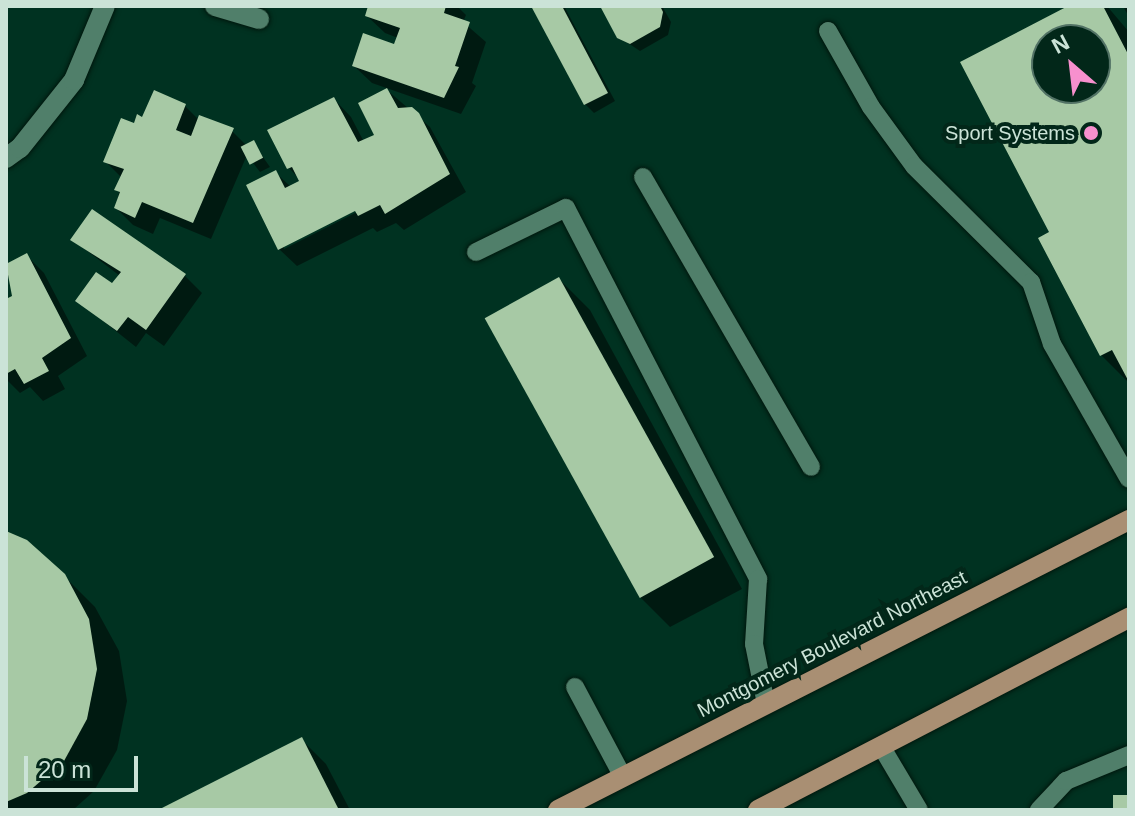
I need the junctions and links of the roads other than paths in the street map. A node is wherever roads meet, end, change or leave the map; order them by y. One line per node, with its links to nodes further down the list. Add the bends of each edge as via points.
1 (105, 6): 5 (street, via 74,80)
2 (215, 6): 3 (street)
3 (259, 19)
4 (828, 31): 9 (lane, via 871,107 914,166 1031,282 1052,344)
5 (6, 158)
6 (643, 177): 8 (lane)
7 (476, 252): 13 (lane, via 566,208 758,579 754,644)
8 (811, 467)
9 (1129, 479)
10 (1129, 520): 13 (main road, Montgomery Boulevard Northeast)
11 (1129, 618): 14 (main road)
12 (575, 687): 16 (lane)
13 (766, 704): 16 (main road, Montgomery Boulevard Northeast)
14 (881, 746): 18 (main road); 19 (lane)
15 (1129, 755): 20 (lane, via 1066,781)
16 (623, 777): 17 (main road, Montgomery Boulevard Northeast)
17 (558, 810)
18 (758, 810)
19 (919, 810)
20 (1039, 810)

